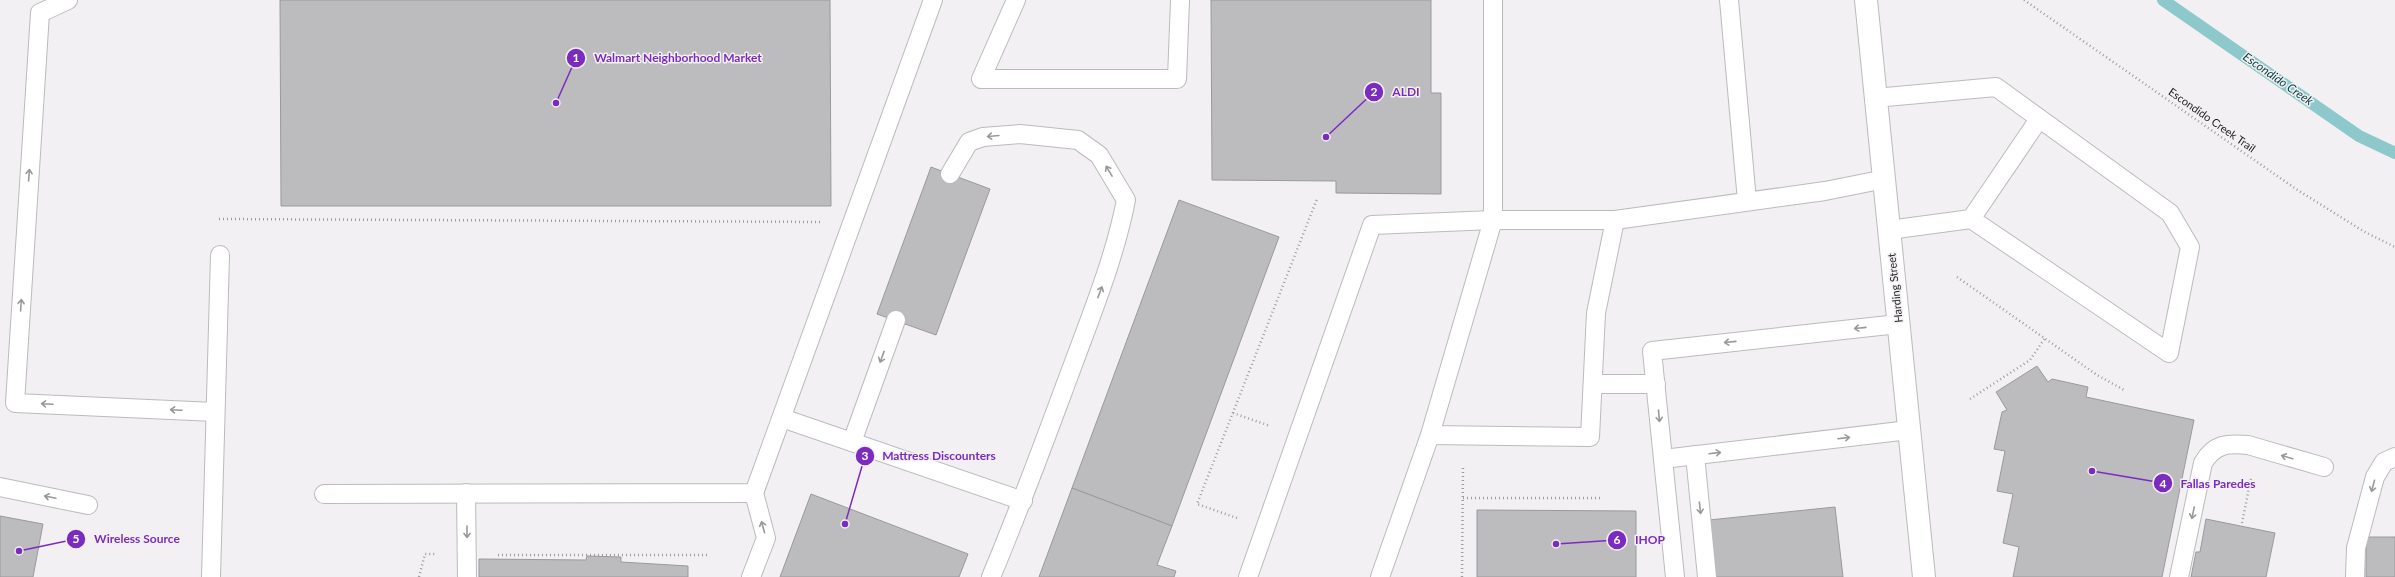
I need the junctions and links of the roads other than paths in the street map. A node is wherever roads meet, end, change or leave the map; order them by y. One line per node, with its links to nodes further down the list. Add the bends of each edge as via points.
1 (68, 0): 22 (lane, one-way to 1, via 15,403 40,13)
2 (933, 0): 23 (lane)
3 (1016, 0): 4 (lane, via 982,79 1177,79)
4 (1180, 0)
5 (1493, 0): 14 (lane)
6 (1729, 0): 12 (lane)
7 (1866, 0): 8 (street, Harding Street)
8 (1875, 98): 9 (lane, via 1996,88); 11 (street, Harding Street)
9 (2039, 119): 13 (lane); 13 (lane, via 2170,213 2190,247 2169,353)
10 (950, 174): 35 (lane, one-way to 10, via 1120,231 1126,200 1099,155 1078,140 1020,134 983,137 969,142)
11 (1885, 179): 12 (lane); 16 (street, Harding Street)
12 (1747, 201): 15 (lane)
13 (1970, 219): 16 (lane)
14 (1493, 220): 15 (lane); 25 (lane); 41 (lane, via 1372,225)
15 (1615, 220): 20 (lane, via 1596,313)
16 (1889, 230): 19 (street, Harding Street)
17 (220, 255): 22 (lane)
18 (896, 320): 26 (lane, one-way to 26)
19 (1898, 324): 21 (lane, one-way to 21, via 1652,351); 24 (street, Harding Street)
20 (1592, 384): 21 (lane); 25 (lane, via 1590,437)
21 (1656, 384): 29 (lane, one-way to 29)
22 (215, 412): 37 (lane)
23 (782, 418): 26 (lane); 34 (lane)
24 (1909, 430): 27 (lane, one-way to 24); 45 (street, Harding Street)
25 (1430, 435): 42 (lane)
26 (852, 442): 35 (lane)
27 (1694, 455): 29 (lane); 44 (lane, one-way to 44)
28 (2395, 456): 47 (lane, one-way to 47, via 2384,462 2375,477 2356,548)
29 (1663, 459): 43 (lane)
30 (2324, 467): 46 (lane, one-way to 46, via 2235,444 2221,446 2210,452 2203,463)
31 (0, 487): 36 (lane, one-way to 31)
32 (466, 493): 33 (lane); 34 (lane); 38 (lane, one-way to 38)
33 (324, 494)
34 (754, 494): 39 (lane, one-way to 34, via 766,538)
35 (1023, 500): 40 (lane)
36 (88, 505)
37 (211, 577)
38 (467, 577)
39 (751, 577)
40 (991, 577)
41 (1248, 577)
42 (1380, 577)
43 (1675, 577)
44 (1707, 577)
45 (1924, 577)
46 (2179, 577)
47 (2355, 577)

